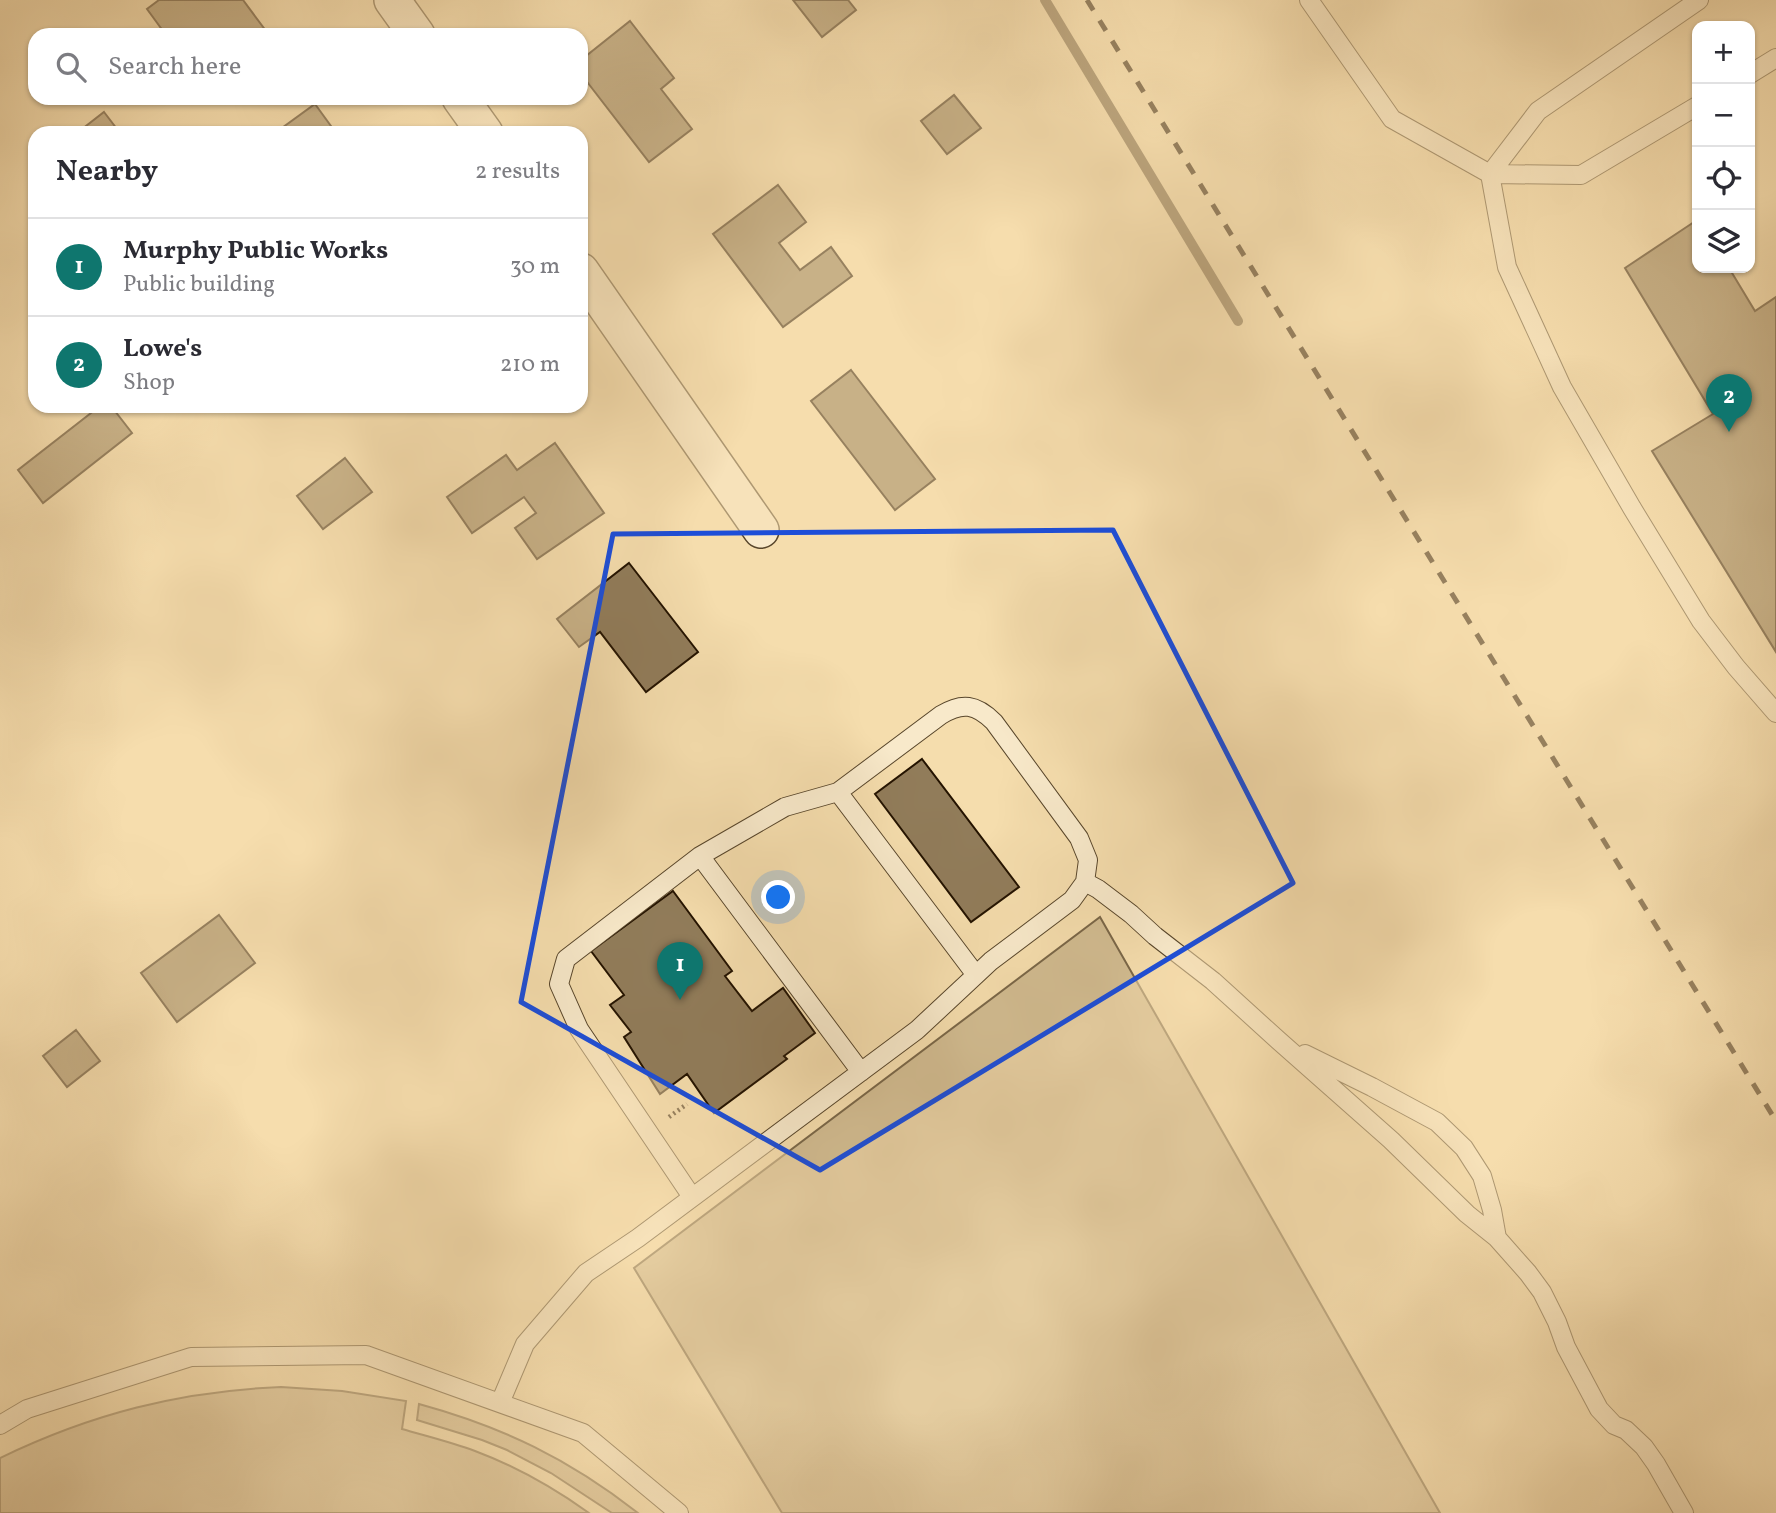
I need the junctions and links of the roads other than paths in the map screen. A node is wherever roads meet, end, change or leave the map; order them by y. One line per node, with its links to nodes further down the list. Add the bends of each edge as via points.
1 (392, 0): 4 (street)
2 (1309, 0): 10 (lane, via 1392,119)
3 (1699, 0): 10 (lane, via 1538,111)
4 (411, 28)
5 (1776, 58): 6 (lane)
6 (1755, 71)
7 (465, 105): 9 (street)
8 (1692, 109): 10 (lane, via 1581,175)
9 (480, 126)
10 (1490, 174): 13 (lane, via 1507,267 1562,387 1701,621)
11 (588, 281): 12 (street)
12 (761, 530)
13 (1776, 713)
14 (838, 792): 15 (lane, via 785,807); 16 (lane, via 953,708 982,710 1079,838 1088,860); 17 (lane)
15 (700, 856): 19 (lane); 20 (lane, via 566,959 559,985 579,1029)
16 (1085, 882): 17 (lane, via 1072,901); 18 (lane, via 1213,981)
17 (976, 975): 19 (lane, via 917,1030)
18 (1278, 1040): 21 (lane); 21 (lane, via 1437,1122 1464,1148 1482,1176)
19 (861, 1072): 20 (lane)
20 (692, 1197): 22 (lane, via 586,1273 525,1344)
21 (1497, 1238): 25 (lane, via 1542,1292 1599,1409 1644,1447)
22 (500, 1403): 23 (lane, via 366,1354 191,1357 27,1409); 24 (lane, via 583,1433)
23 (0, 1424)
24 (679, 1513)
25 (1684, 1513)

